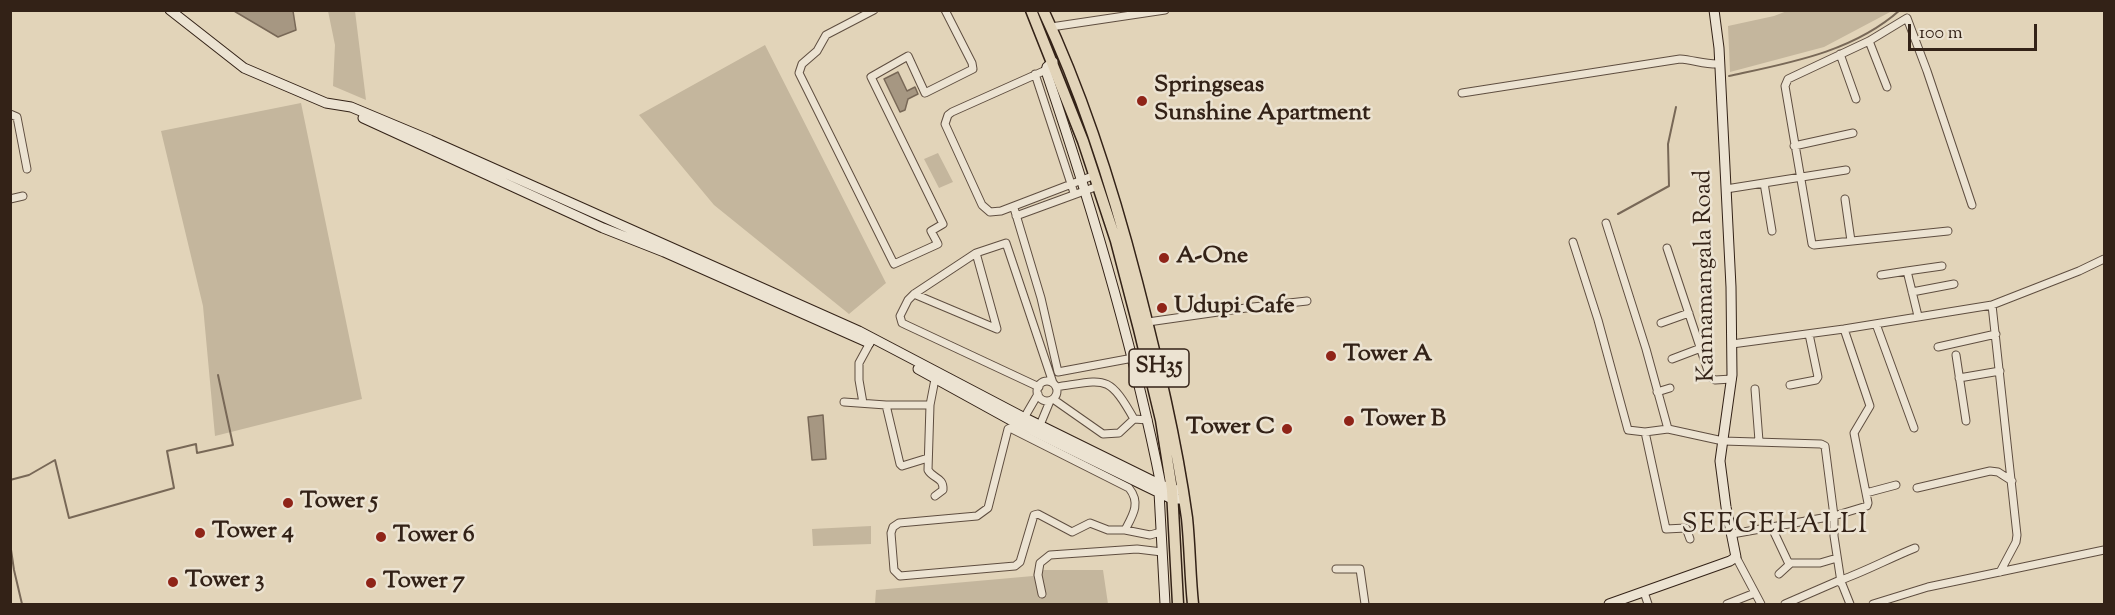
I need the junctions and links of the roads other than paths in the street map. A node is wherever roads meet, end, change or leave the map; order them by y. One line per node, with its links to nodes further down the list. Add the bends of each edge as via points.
1 (170, 10): 59 (street, via 244,68 344,107 603,228)
2 (874, 10): 3 (street, via 826,35 799,73 894,264 938,244 931,231 943,224 871,77 908,56 925,93 973,69)
3 (945, 10)
4 (1031, 10): 12 (main road, SH35)
5 (1043, 10): 8 (main road, SH35)
6 (1165, 10): 8 (street)
7 (1714, 10): 11 (street, Kannamangala Road)
8 (1051, 27): 53 (main road, SH35, via 1095,138)
9 (1869, 41): 10 (street); 14 (street); 32 (street, via 1904,19 1910,20)
10 (1840, 54): 16 (street); 19 (street, via 1785,82)
11 (1720, 64): 15 (street, via 1680,59); 27 (street, Kannamangala Road)
12 (1050, 66): 13 (street); 23 (main road, SH35); 26 (street)
13 (1035, 74): 25 (street); 33 (street, via 952,112 945,123 982,205 995,212)
14 (1887, 87)
15 (1462, 93)
16 (1856, 99)
17 (10, 114): 20 (street, via 17,117)
18 (1853, 134): 19 (street)
19 (1794, 146): 22 (street)
20 (27, 169)
21 (1846, 170): 22 (street)
22 (1799, 178): 24 (street); 38 (street, via 1812,244)
23 (1096, 180): 26 (street); 26 (street); 98 (main road, SH35, via 1140,330)
24 (1764, 183): 27 (street); 36 (street)
25 (1072, 184): 26 (street); 28 (street); 33 (street)
26 (1084, 184): 28 (street); 64 (street)
27 (1726, 189): 60 (street, Kannamangala Road)
28 (1074, 193): 34 (street)
29 (23, 196): 30 (street)
30 (10, 198)
31 (1845, 199): 38 (street)
32 (1972, 205)
33 (1014, 208): 34 (street)
34 (1017, 216): 64 (street, via 1058,372)
35 (1606, 224): 75 (street)
36 (1772, 231)
37 (1948, 231): 38 (street)
38 (1851, 241)
39 (1573, 242): 89 (street, via 1628,430)
40 (1666, 248): 51 (street)
41 (976, 253): 48 (street); 48 (street, via 997,329); 70 (street, via 1006,243)
42 (2104, 259): 50 (street)
43 (1942, 266): 44 (street)
44 (1907, 270): 45 (street); 47 (street)
45 (1881, 275)
46 (1954, 284): 47 (street)
47 (1912, 292): 52 (street)
48 (914, 294): 74 (street, via 900,316 902,322)
49 (1307, 301): 53 (street)
50 (1992, 305): 52 (street); 58 (street)
51 (1689, 313): 54 (street); 62 (street)
52 (1918, 316): 55 (street)
53 (1148, 322): 98 (main road, SH35, via 1171,419)
54 (1661, 323)
55 (1876, 324): 56 (street); 87 (street)
56 (1844, 329): 57 (street); 97 (street, via 1870,406 1854,433)
57 (1809, 334): 60 (street); 71 (street, via 1818,377)
58 (1996, 334): 61 (street); 66 (street)
59 (871, 340): 67 (street); 78 (street, via 858,363)
60 (1732, 344): 68 (street, Kannamangala Road)
61 (1938, 347)
62 (1701, 348): 65 (street); 68 (street, via 1712,379)
63 (1956, 355): 69 (street)
64 (1133, 358): 83 (street)
65 (1672, 359)
66 (2000, 371): 69 (street); 93 (street)
67 (935, 374): 80 (street); 81 (street); 85 (street)
68 (1732, 378): 90 (street, Kannamangala Road)
69 (1959, 378): 84 (street)
70 (1054, 385): 74 (street, via 1046,382); 76 (street, via 1057,394); 82 (street, via 1095,381 1110,385)
71 (1790, 385)
72 (1670, 387): 75 (street)
73 (1755, 389): 91 (street)
74 (1038, 390): 76 (street, via 1041,399); 81 (street)
75 (1658, 392): 88 (street)
76 (1052, 400): 82 (street, via 1102,434 1119,433); 86 (street)
77 (844, 402): 78 (street)
78 (863, 404): 79 (street)
79 (886, 405): 80 (street); 92 (street, via 900,464)
80 (930, 405): 92 (street)
81 (1024, 418): 86 (street)
82 (1134, 419): 83 (street)
83 (1148, 420): 95 (street)
84 (1966, 421)
85 (1011, 425): 95 (street); 102 (street, via 1129,488 1136,508); 102 (street, via 988,508 977,516 899,523 893,527 897,574 1016,566 1035,514 1072,532 1090,523 1108,530)
86 (1040, 425): 95 (street)
87 (1914, 428)
88 (1668, 429): 89 (street); 90 (street)
89 (1645, 432): 105 (street, via 1666,529 1686,528)
90 (1723, 441): 91 (street); 104 (street, Kannamangala Road, via 1720,461)
91 (1759, 441): 100 (street, via 1825,446)
92 (928, 459): 99 (street, via 929,472 944,485)
93 (2012, 481): 96 (street, via 1990,471); 113 (street, via 2017,535)
94 (1896, 485): 97 (street)
95 (1160, 488): 98 (street); 103 (street)
96 (1917, 488)
97 (1866, 493): 100 (street, via 1865,508)
98 (1178, 494): 121 (main road, SH35); 122 (main road, SH35, via 1190,550)
99 (935, 496)
100 (1834, 516): 101 (street); 110 (street)
101 (1772, 528): 104 (street); 111 (street)
102 (1125, 530): 103 (street, via 1150,535)
103 (1161, 532): 108 (street)
104 (1731, 534): 109 (street, Kannamangala Road)
105 (1690, 539)
106 (1915, 548): 115 (street)
107 (2104, 550): 113 (street)
108 (1162, 552): 118 (street, via 1137,549 1050,555 1040,562); 120 (street)
109 (1736, 557): 116 (street); 117 (street, Kannamangala Road)
110 (1837, 558): 111 (street); 115 (street)
111 (1789, 564): 114 (street)
112 (1336, 569): 123 (street, via 1361,570)
113 (2000, 572): 131 (street, via 1928,587)
114 (1779, 574)
115 (1841, 581): 119 (street); 130 (street)
116 (1644, 592): 124 (street); 125 (street)
117 (1755, 593): 126 (street); 127 (street, Kannamangala Road)
118 (1042, 594)
119 (1805, 595): 128 (street); 129 (street)
120 (1165, 604)
121 (1178, 604)
122 (1193, 604)
123 (1365, 604)
124 (1609, 604)
125 (1648, 604)
126 (1727, 604)
127 (1761, 604)
128 (1785, 604)
129 (1809, 604)
130 (1850, 604)
131 (1876, 604)

